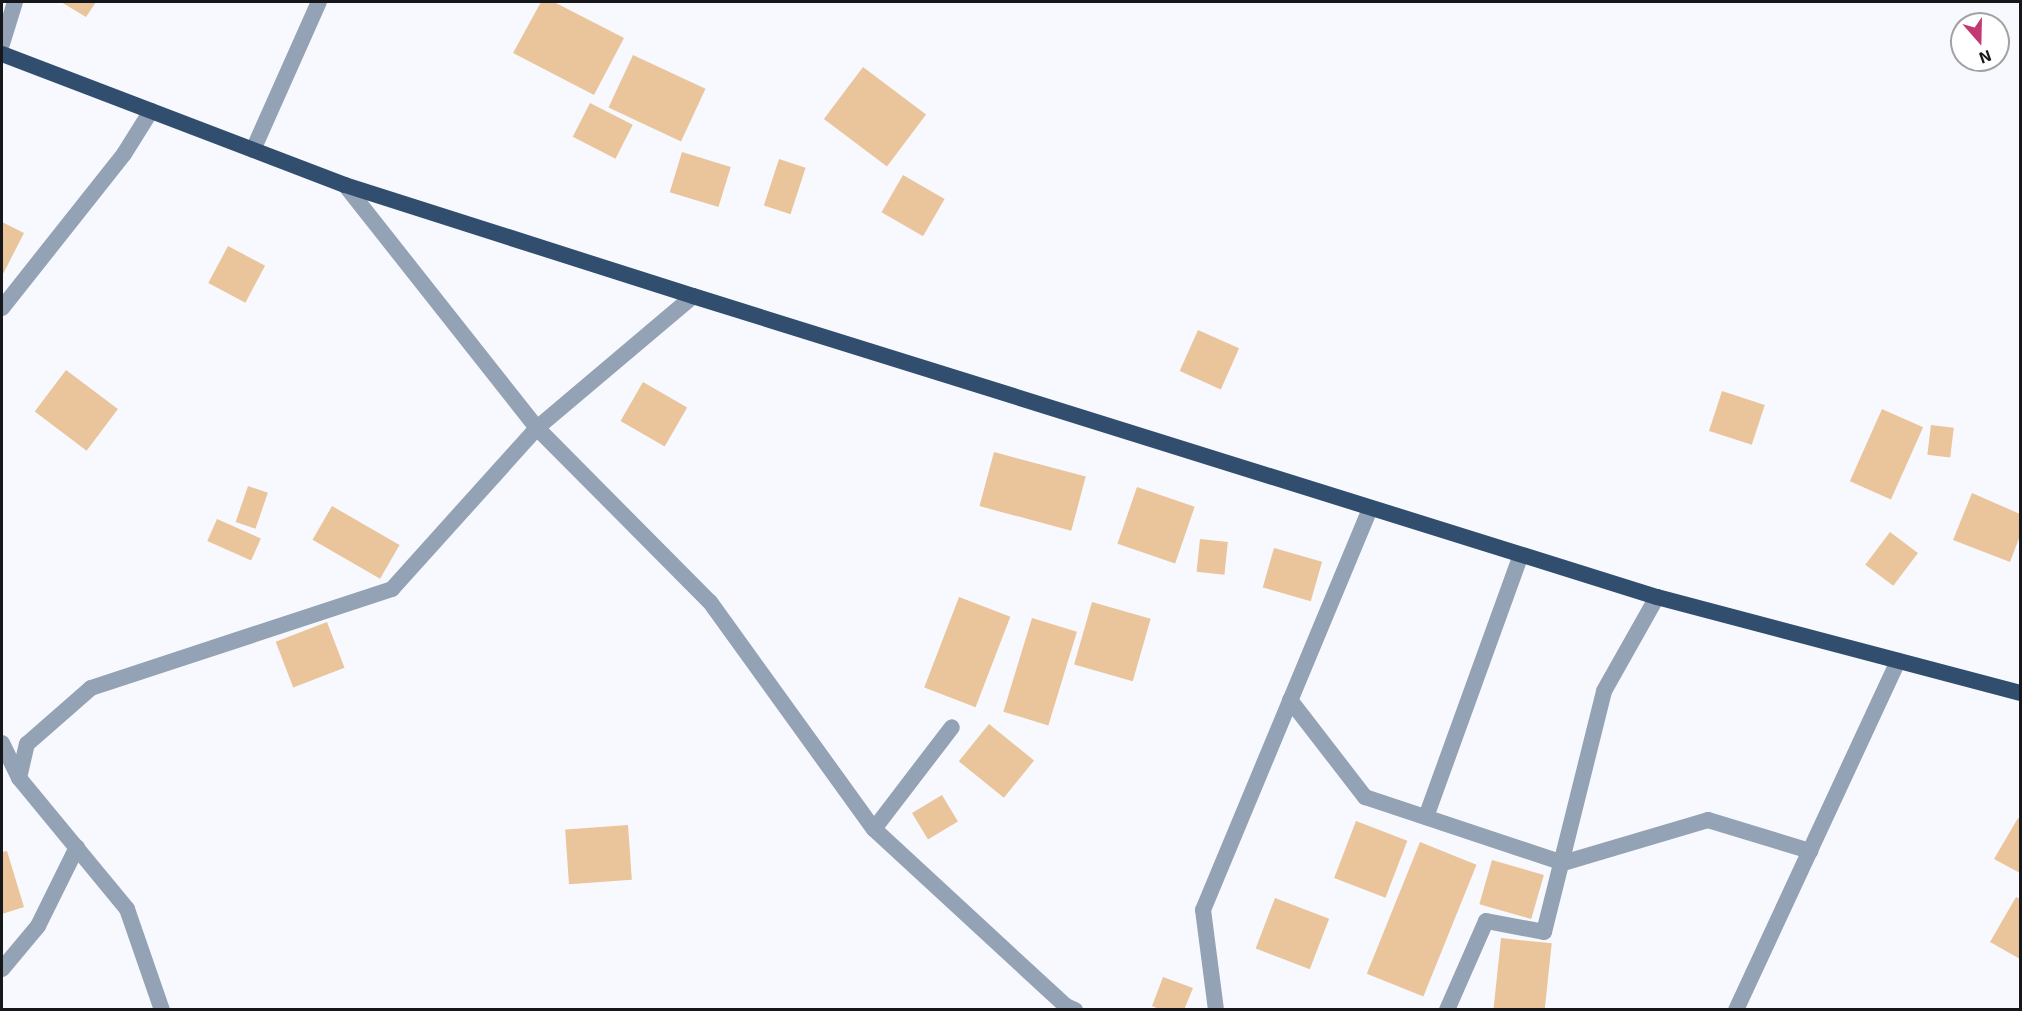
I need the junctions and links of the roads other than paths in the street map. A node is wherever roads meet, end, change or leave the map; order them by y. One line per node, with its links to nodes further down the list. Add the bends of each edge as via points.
1 (15, 2): 3 (street)
2 (319, 2): 6 (street)
3 (2, 44)
4 (2, 54): 5 (highway)
5 (151, 111): 6 (highway); 9 (street, via 124,154)
6 (253, 150): 7 (highway)
7 (345, 185): 8 (highway); 10 (street)
8 (693, 296): 10 (street); 11 (highway)
9 (2, 308)
10 (537, 428): 19 (street, via 392,589 91,688 27,744); 21 (street, via 710,602)
11 (1370, 508): 12 (highway); 16 (street)
12 (1521, 555): 13 (highway); 20 (street)
13 (1657, 597): 14 (highway); 24 (street, via 1604,691)
14 (1898, 661): 15 (highway); 23 (street)
15 (2020, 693)
16 (1290, 700): 20 (street, via 1365,797); 28 (street, via 1203,910)
17 (952, 727): 21 (street)
18 (2, 743): 19 (street)
19 (19, 778): 22 (street)
20 (1426, 818): 24 (street)
21 (874, 829): 27 (street, via 1066,1006)
22 (77, 847): 25 (street, via 38,926); 26 (street, via 127,909)
23 (1809, 851): 24 (street, via 1708,820); 30 (street)
24 (1563, 863): 29 (street, via 1544,932 1486,921)
25 (2, 969)
26 (162, 1010)
27 (1075, 1010)
28 (1216, 1010)
29 (1447, 1010)
30 (1736, 1010)

